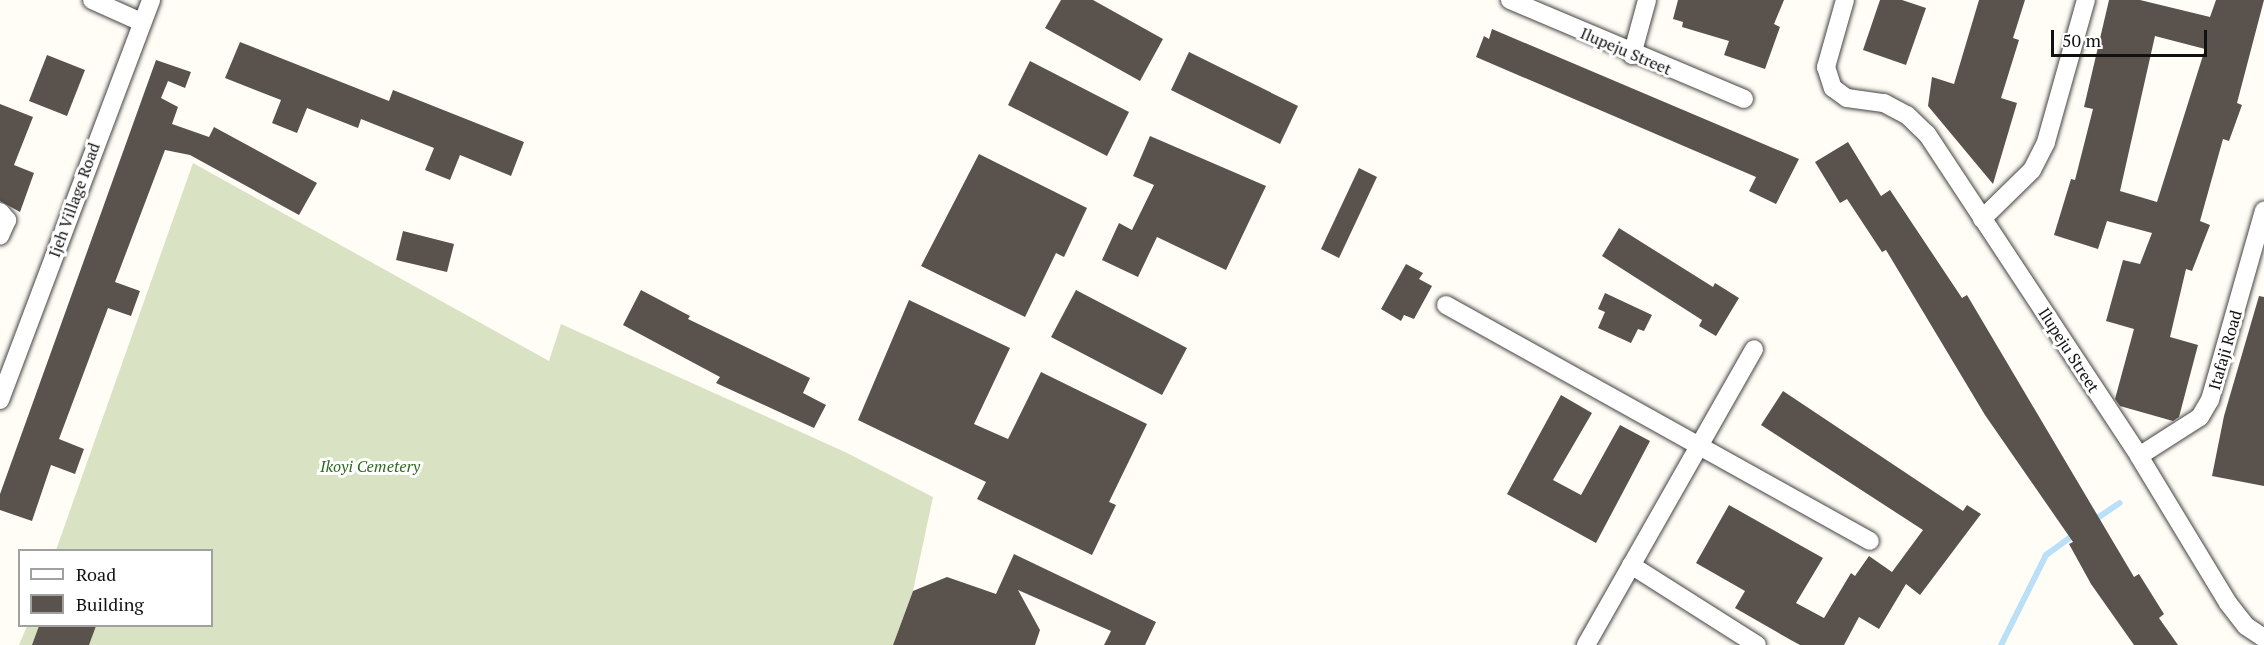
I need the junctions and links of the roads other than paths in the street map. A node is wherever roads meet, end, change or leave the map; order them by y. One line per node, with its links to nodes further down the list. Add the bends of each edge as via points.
1 (92, 0): 7 (street)
2 (151, 0): 7 (street, Ijeh Village Road)
3 (1510, 0): 8 (street, Ilupeju Street)
4 (1647, 0): 8 (street)
5 (1845, 0): 12 (street, Ilupeju Street, via 1826,67 1833,88 1847,98 1884,103 1907,115 1927,134)
6 (2086, 0): 12 (street, via 2046,142 2032,170)
7 (141, 22): 16 (street, Ijeh Village Road)
8 (1632, 55): 9 (street, Ilupeju Street)
9 (1744, 99)
10 (0, 212): 13 (street, via 6,220)
11 (2264, 212): 18 (street, Itafaji Road, via 2210,400 2200,417)
12 (1982, 219): 18 (street, Ilupeju Street)
13 (0, 236)
14 (1446, 305): 17 (street)
15 (1754, 349): 17 (street)
16 (0, 400)
17 (1699, 442): 19 (street); 20 (street)
18 (2139, 456): 21 (street, Ilupeju Street, via 2228,603 2246,626)
19 (1870, 541)
20 (1631, 565): 22 (street); 23 (street)
21 (2264, 638)
22 (1586, 645)
23 (1757, 645)

